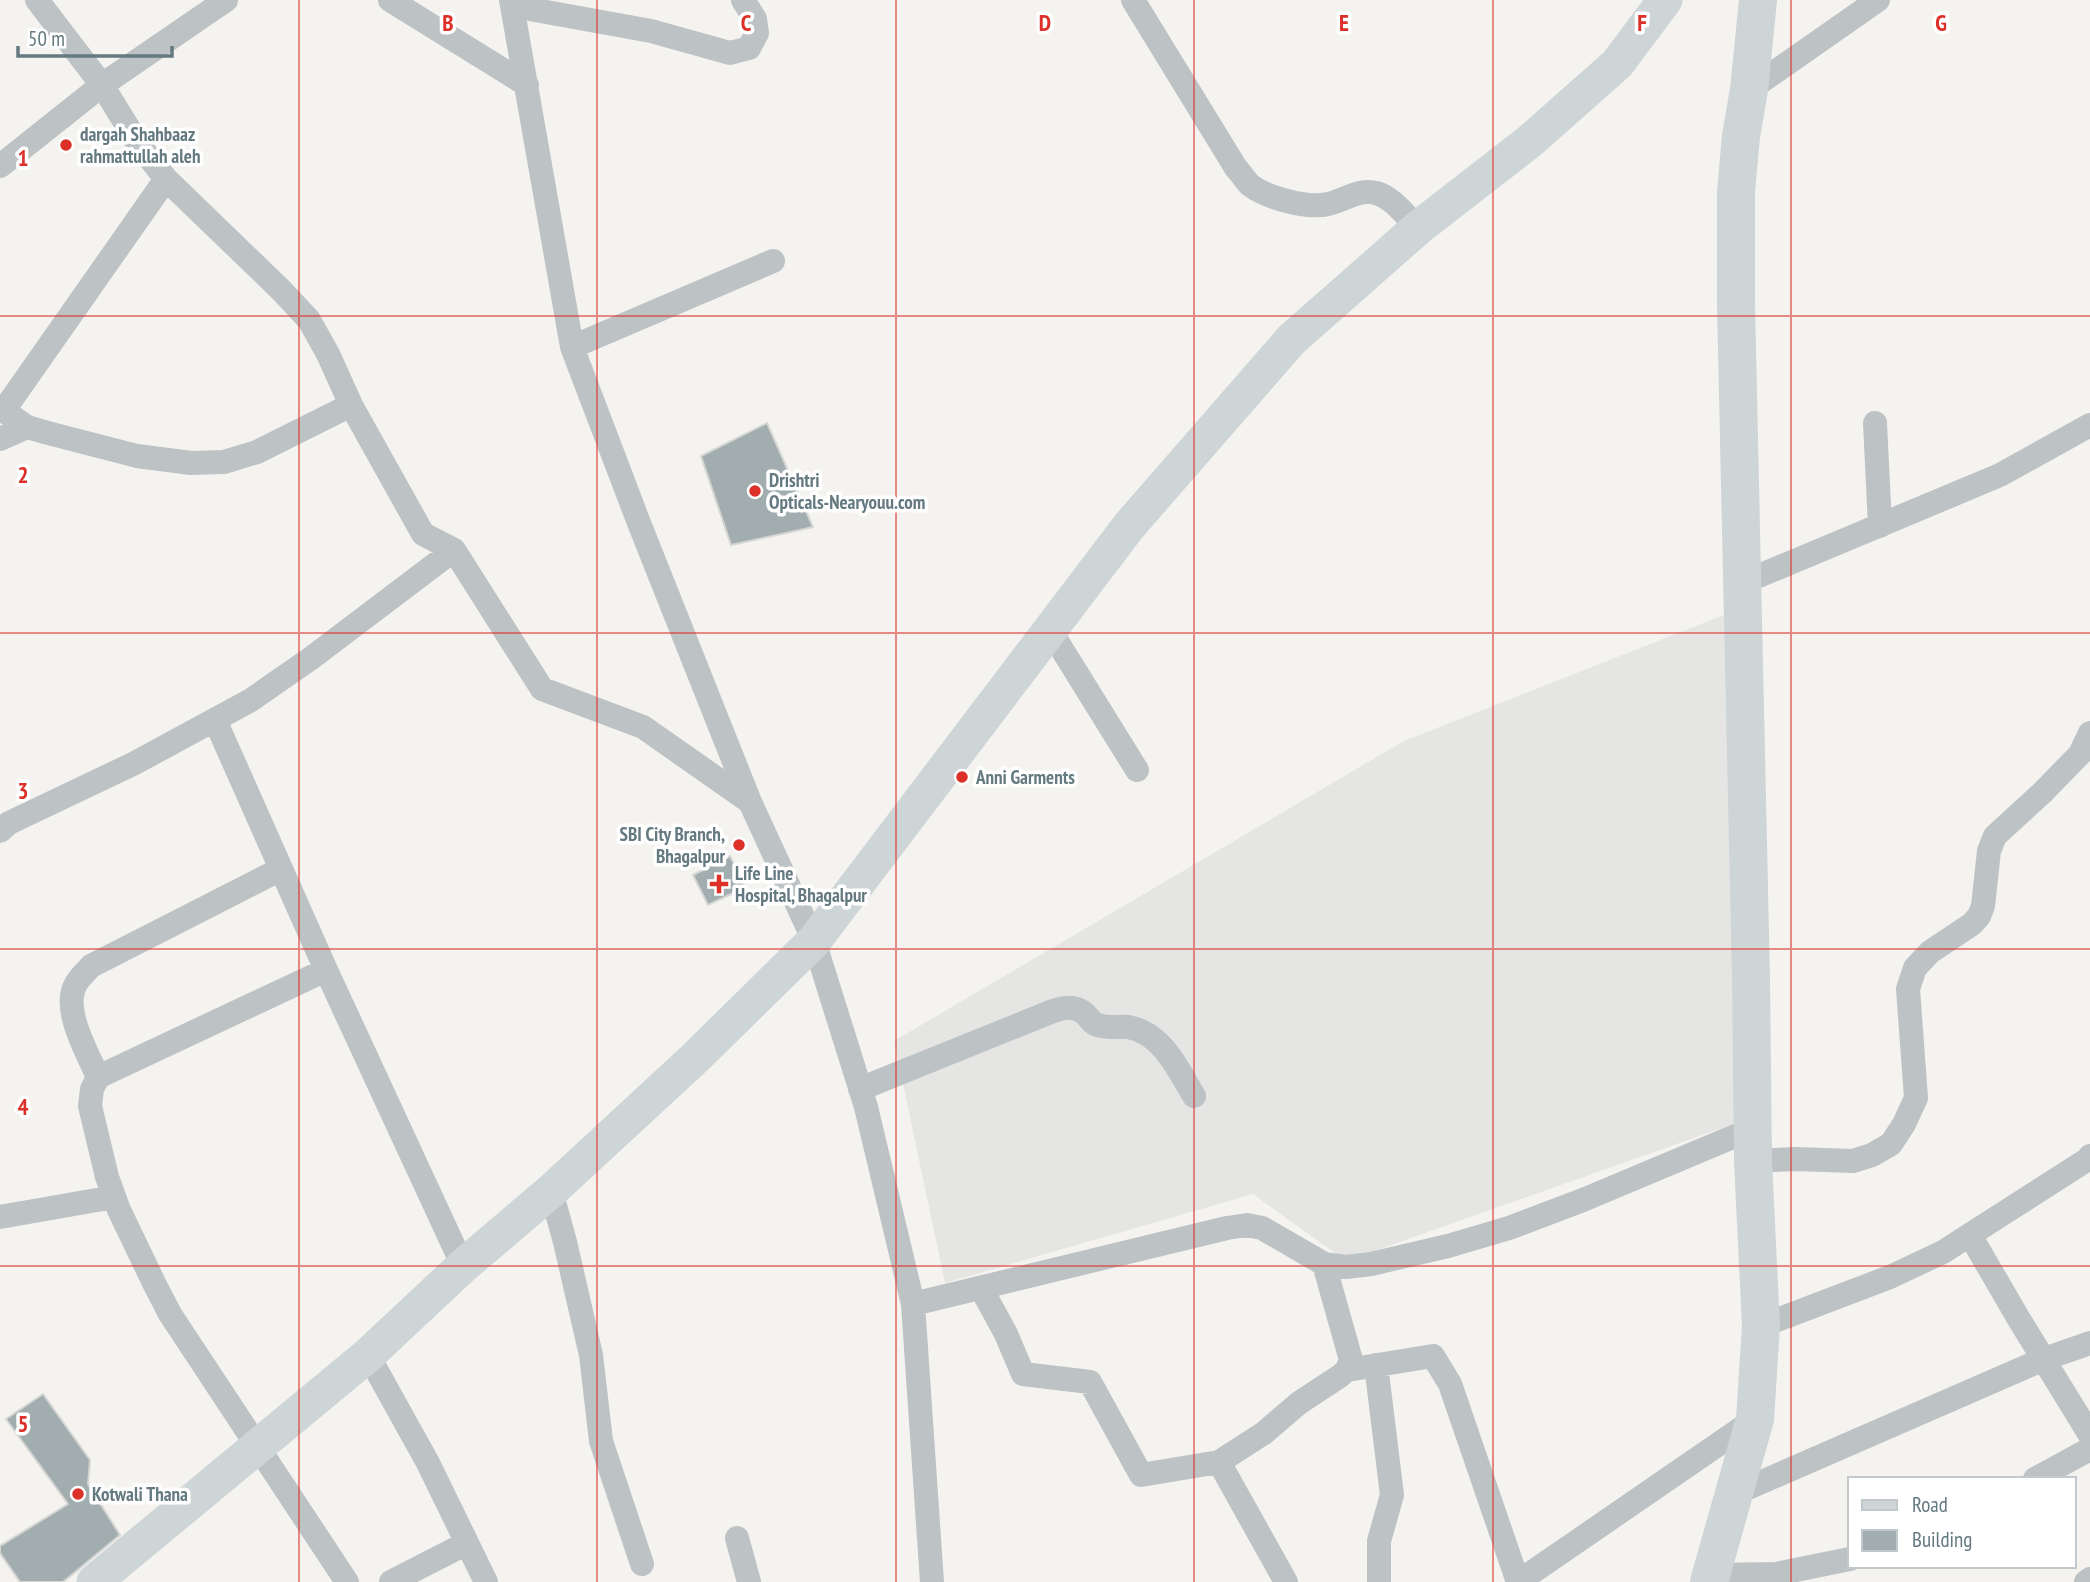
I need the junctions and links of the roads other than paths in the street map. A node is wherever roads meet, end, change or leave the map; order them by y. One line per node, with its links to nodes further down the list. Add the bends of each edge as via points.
1 (37, 0): 10 (street)
2 (226, 0): 10 (street)
3 (390, 0): 11 (street)
4 (743, 0): 9 (street, via 755,19 757,33 749,48 730,52)
5 (1133, 0): 15 (street, via 1250,185 1312,206 1377,193)
6 (1665, 0): 15 (main road, via 1617,64 1530,141)
7 (1758, 0): 12 (main road)
8 (1878, 0): 12 (street)
9 (512, 3): 11 (street)
10 (102, 85): 13 (street); 14 (street)
11 (527, 85): 17 (street)
12 (1749, 90): 26 (main road, via 1736,192)
13 (0, 166)
14 (166, 179): 18 (street, via 309,320); 19 (street)
15 (1418, 228): 27 (main road, via 1292,339 1129,526)
16 (774, 261): 17 (street)
17 (572, 347): 31 (street)
18 (351, 405): 22 (street, via 257,452 225,462 137,456); 25 (street, via 423,534)
19 (2, 409): 22 (street)
20 (1875, 423): 24 (street)
21 (2090, 425): 24 (street, via 2000,475)
22 (27, 427): 23 (street)
23 (0, 439)
24 (1880, 526): 26 (street)
25 (454, 550): 28 (street, via 310,659); 31 (street, via 542,689 643,727)
26 (1742, 583): 39 (main road)
27 (1050, 630): 30 (street); 34 (main road)
28 (215, 720): 32 (street); 33 (street)
29 (2090, 733): 39 (street, via 2080,754 1995,836 1979,916 1930,951 1915,968 1908,989 1916,1098 1891,1144 1853,1161 1796,1159)
30 (1137, 770)
31 (750, 802): 34 (street)
32 (0, 831)
33 (281, 869): 35 (street); 36 (street, via 91,966 80,977 73,989 75,1023)
34 (814, 941): 37 (street); 41 (main road)
35 (326, 970): 36 (street); 46 (street)
36 (98, 1077): 42 (street, via 90,1105)
37 (860, 1089): 38 (street, via 1069,1006 1082,1011 1094,1024 1128,1027 1157,1041); 48 (street)
38 (1194, 1096)
39 (1753, 1145): 45 (street, via 1448,1246 1346,1268); 49 (main road)
40 (2089, 1158): 44 (street)
41 (551, 1191): 46 (main road); 65 (street, via 591,1355 601,1441)
42 (114, 1196): 43 (street); 57 (street, via 170,1314)
43 (0, 1217)
44 (1970, 1235): 49 (street, via 1890,1277); 52 (street)
45 (1324, 1264): 47 (street, via 1262,1228 1247,1225); 54 (street, via 1351,1360)
46 (463, 1266): 51 (main road)
47 (981, 1288): 48 (street); 59 (street, via 1023,1374 1090,1382 1141,1475)
48 (913, 1304): 72 (street)
49 (1761, 1326): 55 (main road)
50 (2090, 1343): 52 (street)
51 (368, 1355): 57 (main road); 63 (street)
52 (2044, 1359): 56 (street); 61 (street)
53 (1376, 1365): 54 (street); 74 (street, via 1392,1495 1379,1541); 75 (street, via 1433,1356 1450,1384)
54 (1347, 1370): 59 (street)
55 (1755, 1419): 61 (main road); 75 (street)
56 (2090, 1435)
57 (258, 1447): 67 (main road); 68 (street)
58 (2090, 1449): 60 (street)
59 (1219, 1462): 73 (street)
60 (2039, 1477)
61 (1734, 1494): 66 (main road)
62 (737, 1538): 71 (street)
63 (467, 1542): 69 (street); 70 (street)
64 (1848, 1559): 66 (street, via 1776,1574)
65 (642, 1564)
66 (1709, 1578)
67 (94, 1582)
68 (347, 1582)
69 (391, 1582)
70 (486, 1582)
71 (749, 1582)
72 (932, 1582)
73 (1286, 1582)
74 (1379, 1582)
75 (1518, 1582)

